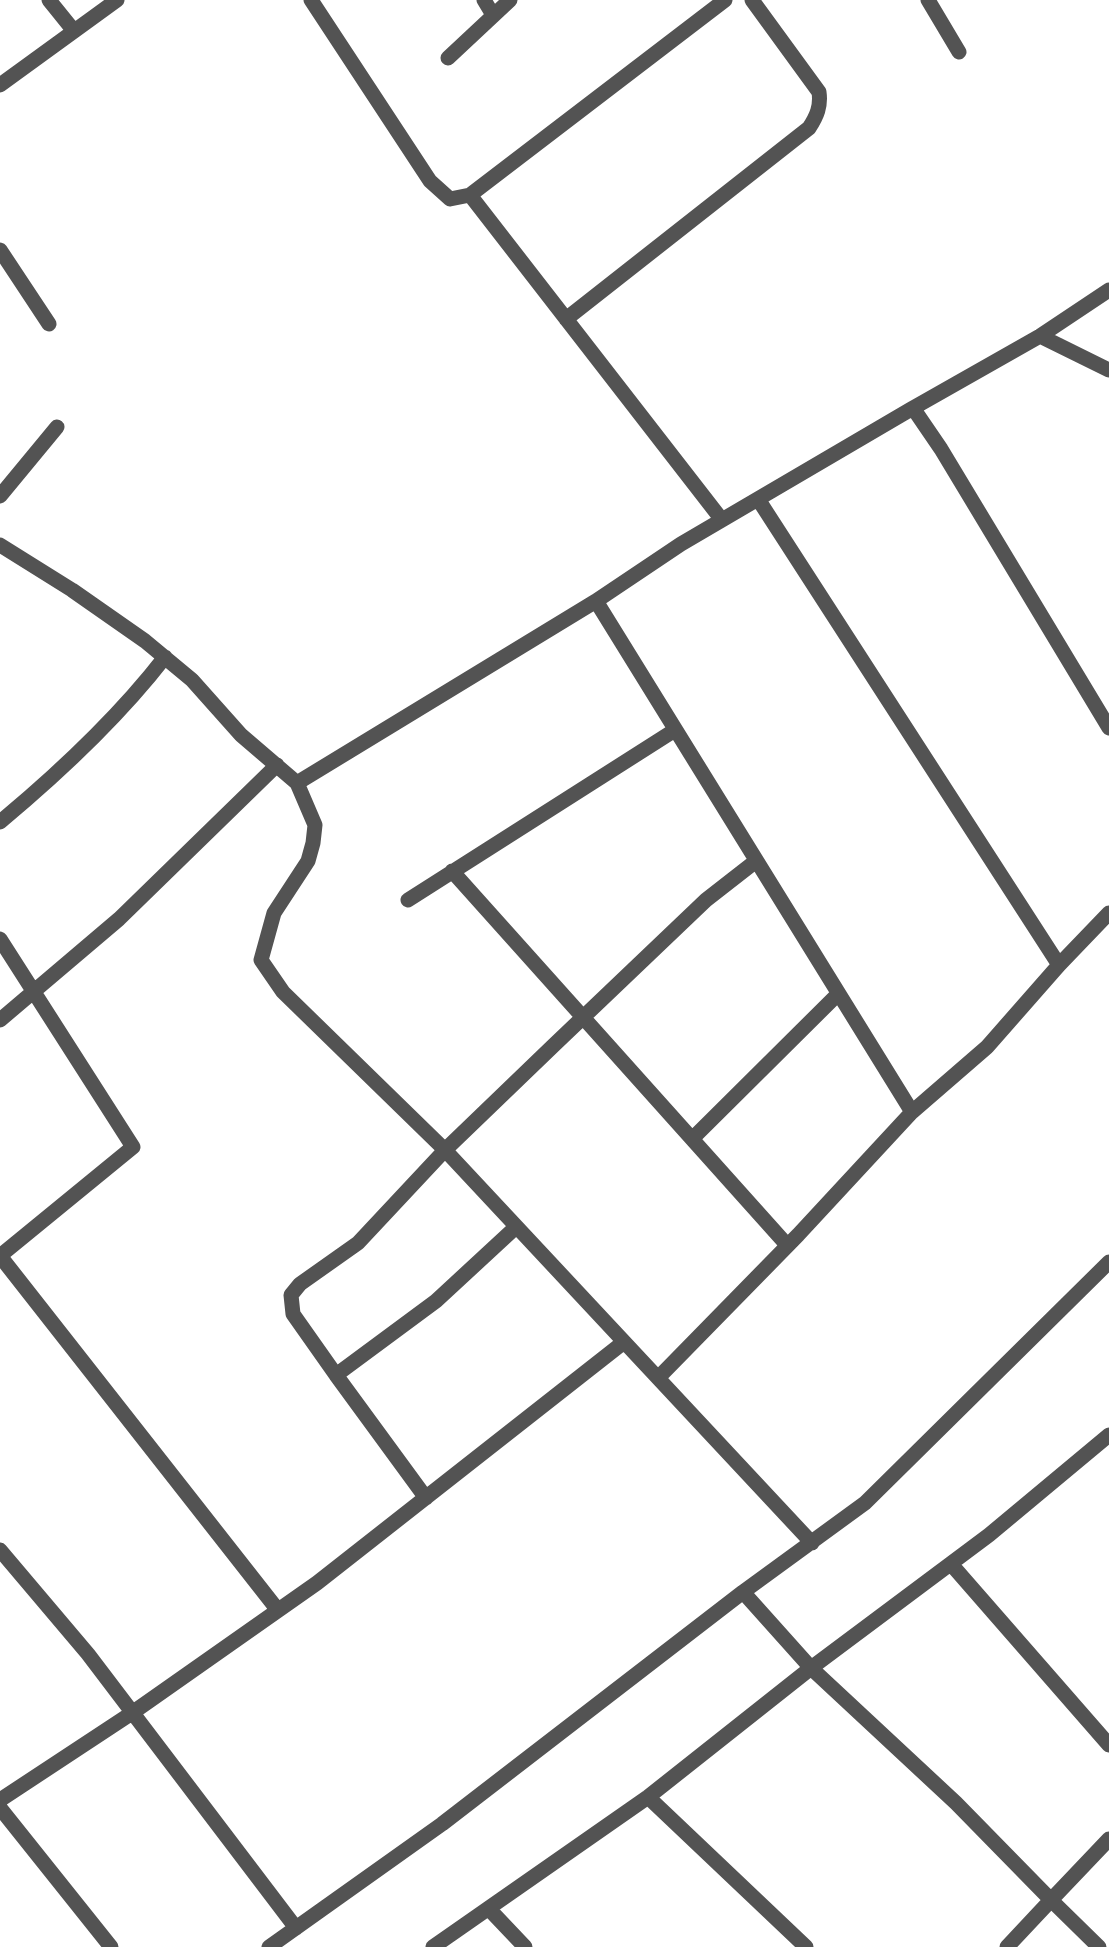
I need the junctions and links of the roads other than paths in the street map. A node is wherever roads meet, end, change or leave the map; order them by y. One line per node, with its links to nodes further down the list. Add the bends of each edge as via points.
1 (50, 0): 10 (street)
2 (117, 0): 10 (street)
3 (311, 0): 14 (street, via 430,181 450,199)
4 (484, 0): 9 (street)
5 (510, 0): 9 (street)
6 (725, 0): 14 (street)
7 (752, 0): 17 (street, via 819,92 817,116 809,128)
8 (928, 0): 11 (street)
9 (493, 15): 12 (street)
10 (74, 31): 13 (street)
11 (959, 52)
12 (448, 58)
13 (0, 85)
14 (470, 195): 17 (street)
15 (0, 250): 18 (street)
16 (1109, 291): 19 (street)
17 (566, 320): 25 (street)
18 (49, 324)
19 (1040, 336): 20 (street); 21 (street)
20 (1109, 370)
21 (913, 408): 24 (street); 29 (street)
22 (57, 427): 23 (street)
23 (0, 496)
24 (758, 499): 25 (street); 39 (street)
25 (722, 520): 27 (street)
26 (0, 545): 28 (street, via 72,590)
27 (596, 601): 30 (street); 32 (street)
28 (165, 657): 31 (street, via 192,680 241,735); 33 (street, via 95,736)
29 (1109, 728)
30 (675, 730): 34 (street); 35 (street)
31 (277, 765): 32 (street); 40 (street, via 119,919)
32 (297, 783): 46 (street, via 315,825 313,843 308,861 274,913 261,960 283,992)
33 (0, 822)
34 (756, 861): 41 (street); 42 (street, via 706,900)
35 (452, 872): 36 (street); 42 (street)
36 (408, 900)
37 (1109, 913): 39 (street)
38 (0, 939): 40 (street)
39 (1059, 965): 44 (street, via 987,1047)
40 (33, 992): 43 (street); 49 (street, via 133,1147)
41 (838, 993): 44 (street); 45 (street)
42 (583, 1017): 45 (street); 46 (street)
43 (0, 1020)
44 (912, 1112): 48 (street)
45 (692, 1139): 48 (street)
46 (445, 1150): 47 (street); 52 (street, via 378,1225 291,1295 293,1314)
47 (516, 1227): 51 (street); 52 (street, via 436,1301)
48 (787, 1245): 53 (street)
49 (0, 1256): 60 (street)
50 (1109, 1262): 56 (street, via 865,1503)
51 (624, 1342): 53 (street); 55 (street)
52 (336, 1375): 55 (street)
53 (658, 1378): 56 (street)
54 (1106, 1442): 58 (street)
55 (426, 1498): 60 (street)
56 (812, 1543): 59 (street)
57 (0, 1550): 62 (street)
58 (951, 1564): 61 (street); 63 (street)
59 (743, 1592): 61 (street); 70 (street, via 442,1824)
60 (277, 1609): 62 (street)
61 (811, 1668): 64 (street); 68 (street, via 956,1803)
62 (132, 1713): 65 (street); 70 (street)
63 (1109, 1745)
64 (648, 1797): 69 (street); 75 (street)
65 (0, 1800)
66 (0, 1808): 71 (street)
67 (1109, 1839): 68 (street)
68 (1051, 1900): 76 (street); 77 (street)
69 (489, 1909): 73 (street); 74 (street)
70 (296, 1928): 72 (street)
71 (111, 1947)
72 (269, 1947)
73 (433, 1947)
74 (525, 1947)
75 (806, 1947)
76 (1007, 1947)
77 (1099, 1947)

